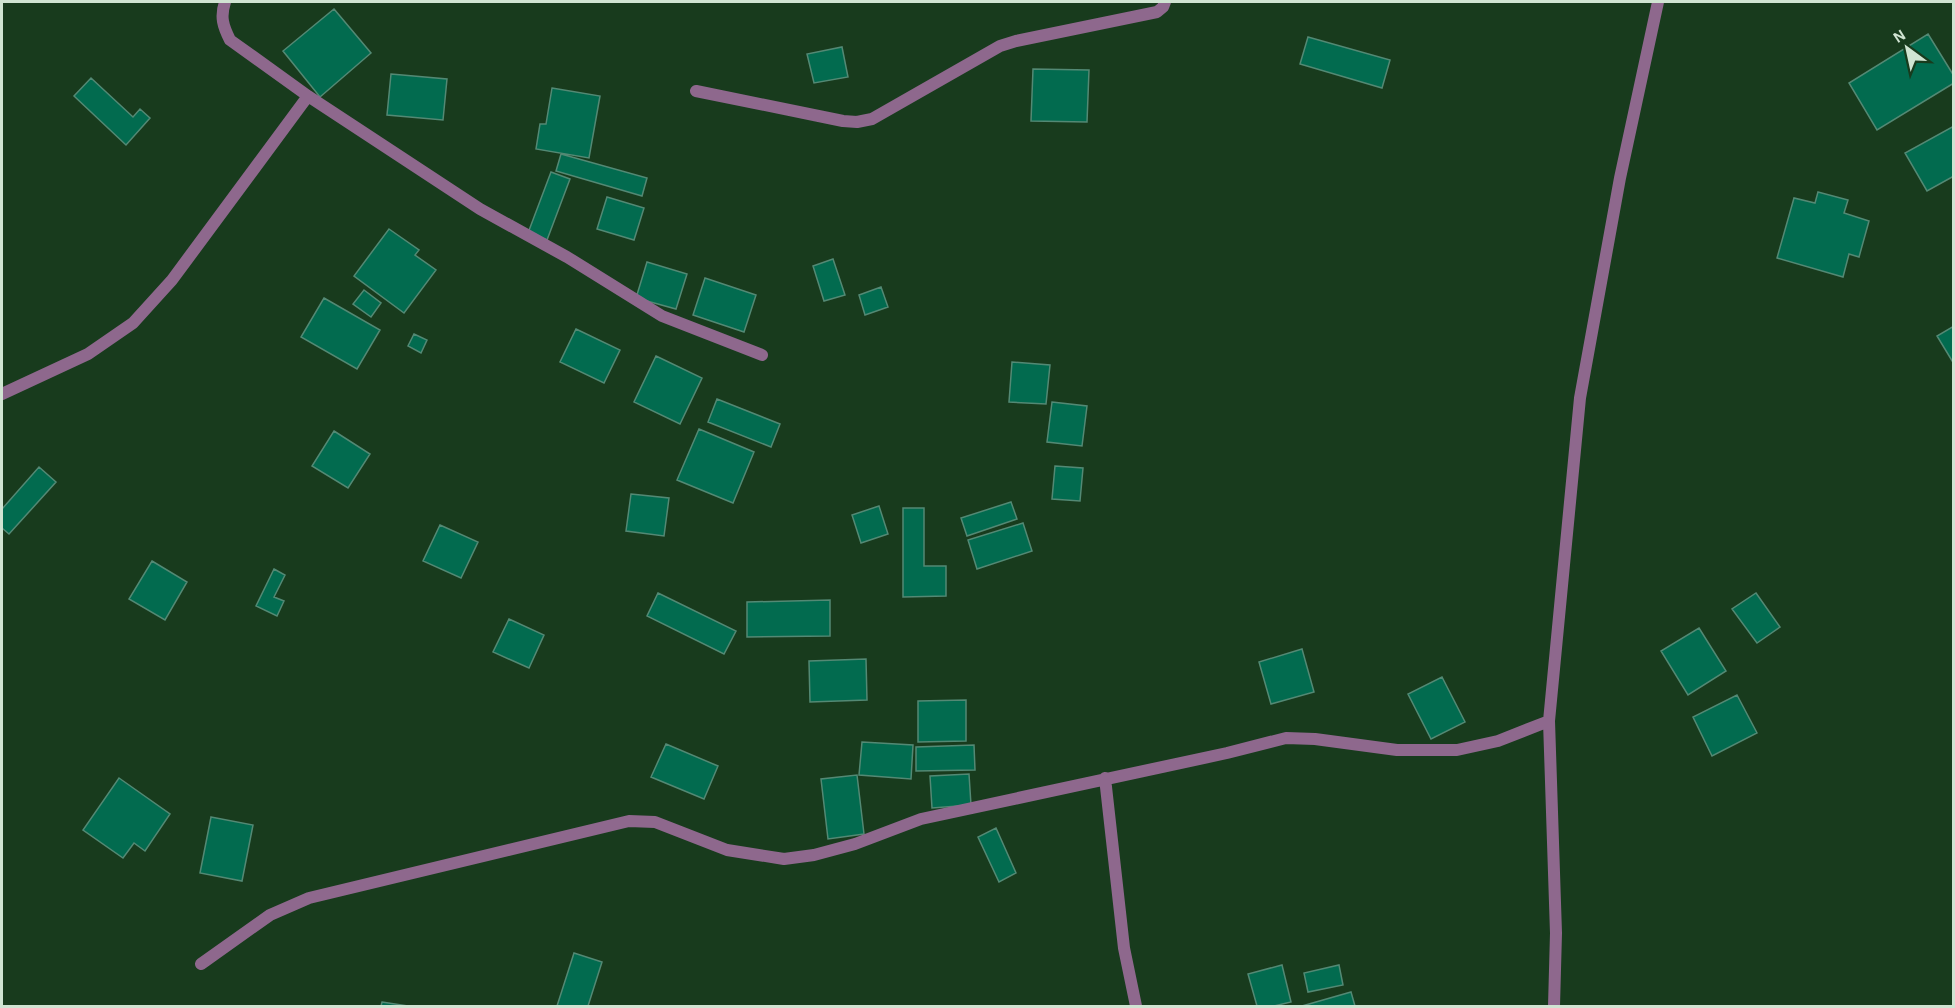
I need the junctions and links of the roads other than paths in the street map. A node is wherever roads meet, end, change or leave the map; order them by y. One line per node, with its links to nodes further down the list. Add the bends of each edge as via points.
1 (225, 2): 5 (street, via 221,14 230,40)
2 (1165, 2): 4 (street, via 1156,12 1000,46 872,119 857,123)
3 (1658, 2): 8 (street, via 1620,178 1580,398)
4 (696, 91)
5 (308, 96): 6 (street, via 480,208 662,316); 7 (street, via 172,280 133,323 88,354)
6 (762, 355)
7 (2, 394)
8 (1549, 721): 9 (street, via 1498,741 1457,750 1398,750 1286,738); 12 (street, via 1556,933)
9 (1105, 778): 10 (street, via 921,819 855,844 784,859 726,850 655,822 629,821 309,898 270,915); 11 (street, via 1125,948)
10 (201, 964)
11 (1136, 1006)
12 (1554, 1006)

